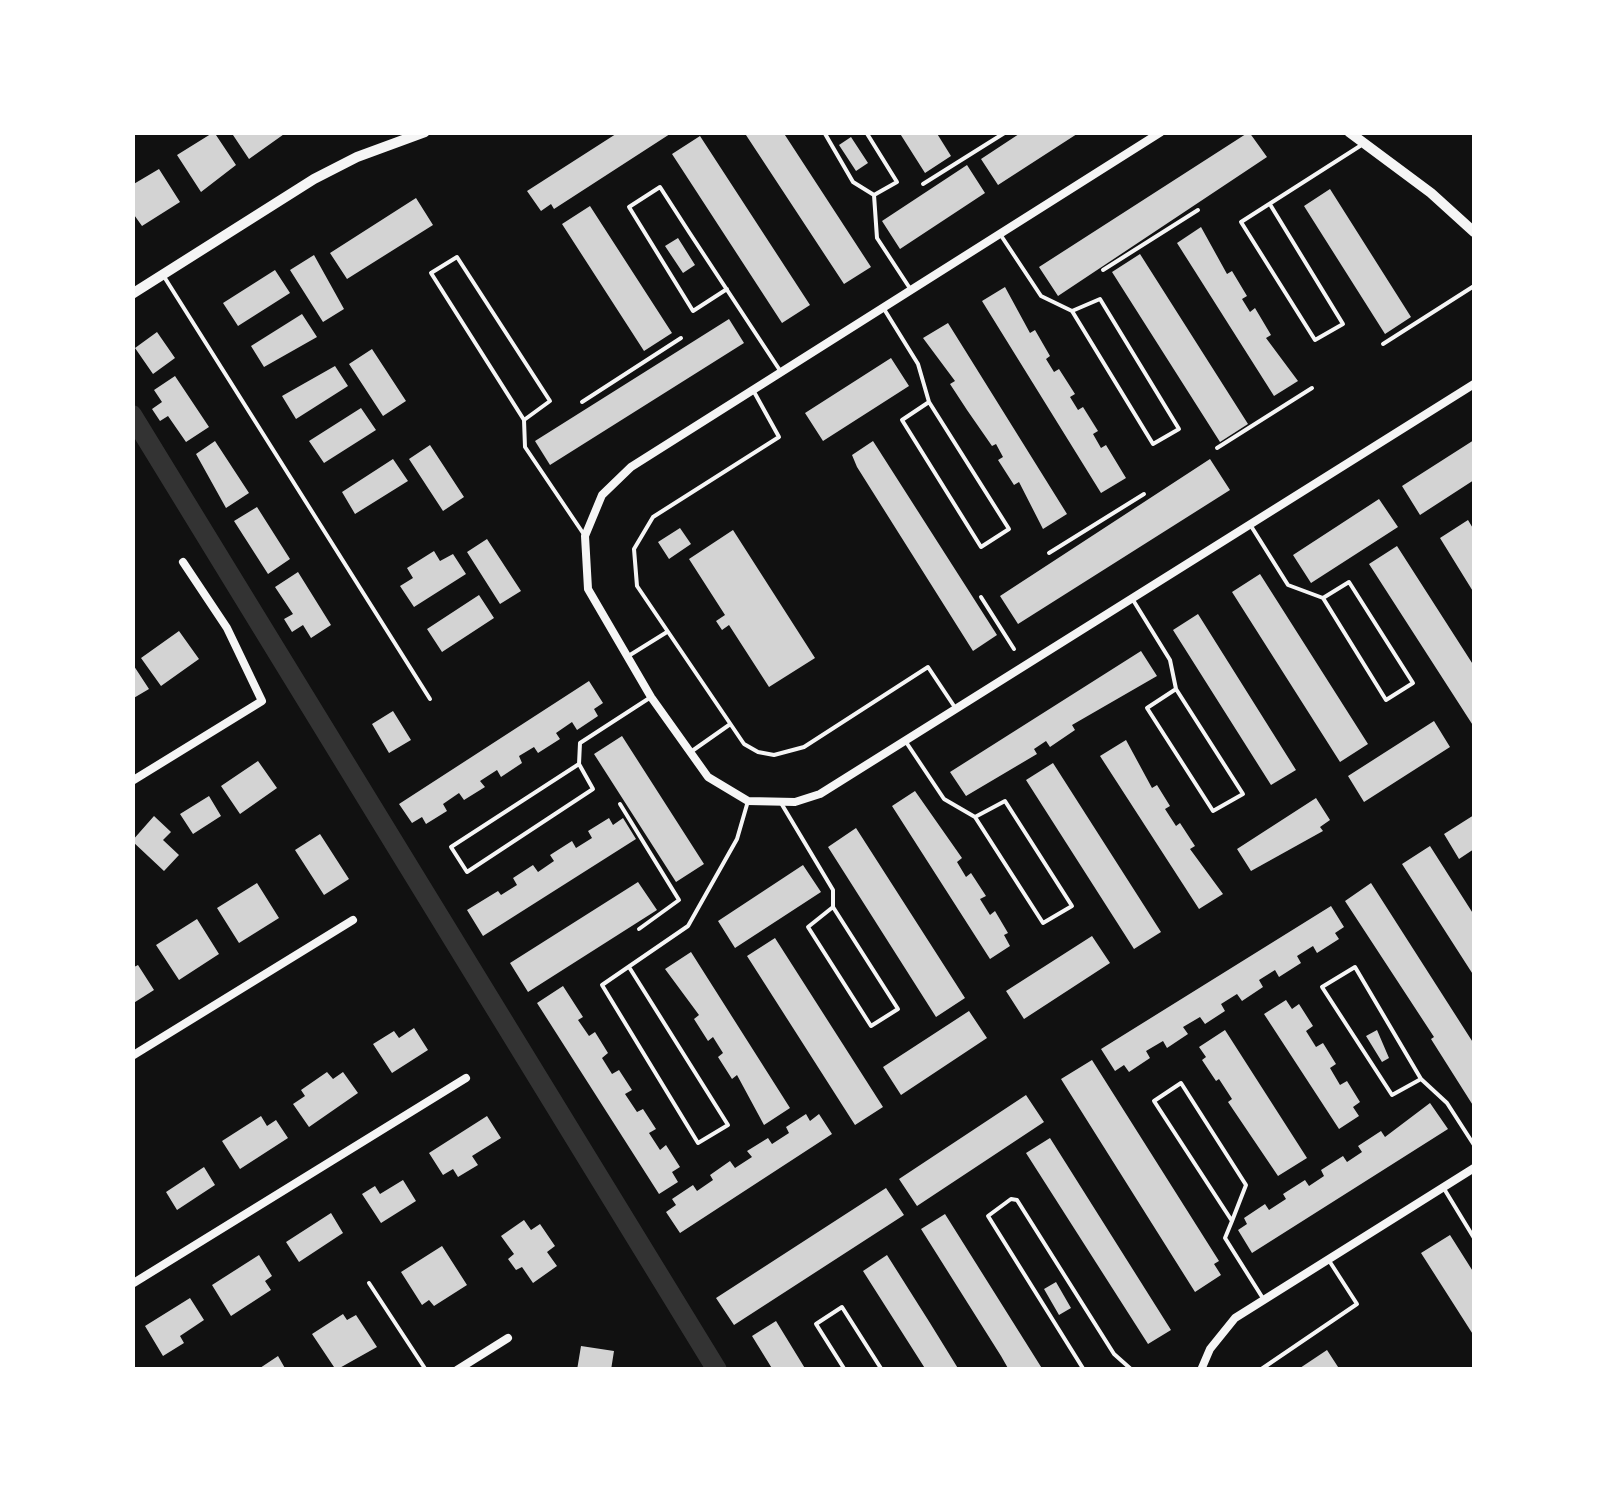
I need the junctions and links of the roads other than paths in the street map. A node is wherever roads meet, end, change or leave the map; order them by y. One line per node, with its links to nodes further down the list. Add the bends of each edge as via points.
1 (425, 132): 11 (street, via 314,179)
2 (824, 132): 7 (lane, via 853,182)
3 (866, 132): 7 (lane, via 896,182)
4 (1161, 132): 10 (street)
5 (1349, 132): 6 (street)
6 (1364, 143): 8 (lane); 9 (street)
7 (874, 195): 13 (lane, via 877,238)
8 (1271, 206): 8 (lane, via 1241,222 1315,340 1343,324)
9 (1474, 232)
10 (1000, 234): 13 (street); 16 (lane, via 1041,296)
11 (163, 275): 14 (street); 31 (lane)
12 (727, 289): 12 (lane, via 660,187 629,207 693,311); 17 (lane)
13 (911, 291): 15 (street)
14 (132, 294)
15 (883, 308): 17 (street); 20 (lane, via 918,364)
16 (1072, 311): 16 (lane, via 1153,444 1178,428 1100,300)
17 (782, 372): 19 (street)
18 (1474, 384): 22 (street)
19 (753, 390): 23 (street, via 610,484); 27 (lane, via 779,437 653,518 634,549 637,586)
20 (930, 402): 20 (lane, via 902,420 981,546 1009,530)
21 (524, 420): 21 (lane, via 550,401 456,257 431,274); 23 (lane, via 525,447)
22 (1250, 525): 25 (lane, via 1288,585); 26 (street)
23 (585, 536): 28 (street, via 588,589)
24 (184, 562): 37 (street, via 227,628 262,701)
25 (1323, 598): 25 (lane, via 1386,700 1414,684 1349,582)
26 (1132, 600): 29 (lane, via 1170,660); 32 (street)
27 (667, 632): 28 (lane); 33 (lane)
28 (626, 658): 30 (street)
29 (1176, 690): 29 (lane, via 1147,708 1213,811 1242,794)
30 (650, 697): 35 (street); 36 (lane, via 580,742)
31 (430, 698)
32 (956, 710): 33 (lane, via 928,668 790,754 758,752); 34 (street)
33 (730, 724): 35 (lane)
34 (906, 742): 39 (street, via 820,794); 40 (lane, via 944,799)
35 (688, 754): 38 (street, via 708,777)
36 (580, 764): 36 (lane, via 593,789 467,872 451,847)
37 (132, 781)
38 (748, 802): 39 (street); 43 (lane, via 737,839 688,926)
39 (782, 803): 41 (lane, via 833,890)
40 (975, 817): 40 (lane, via 1043,923 1072,906 1004,801)
41 (833, 907): 41 (lane, via 898,1009 871,1026 808,927)
42 (353, 920): 44 (street)
43 (629, 968): 43 (lane, via 602,985 698,1143 728,1124)
44 (132, 1056)
45 (466, 1078): 54 (street)
46 (1421, 1078): 46 (lane, via 1355,968 1322,986 1392,1095); 47 (lane)
47 (1474, 1144)
48 (1474, 1168): 49 (street)
49 (1442, 1187): 51 (lane); 52 (street)
50 (1232, 1220): 50 (lane, via 1246,1186 1181,1082 1154,1101); 55 (lane, via 1224,1238)
51 (1474, 1238)
52 (1328, 1259): 55 (street); 64 (lane, via 1356,1304)
53 (369, 1283): 57 (lane)
54 (132, 1284)
55 (1264, 1300): 63 (street, via 1218,1338)
56 (508, 1338): 58 (street)
57 (426, 1370)
58 (457, 1370)
59 (845, 1370): 60 (lane, via 816,1324 842,1306)
60 (882, 1370)
61 (1084, 1370): 62 (lane, via 988,1216 1011,1199 1114,1354)
62 (1132, 1370)
63 (1202, 1370)
64 (1260, 1370)

